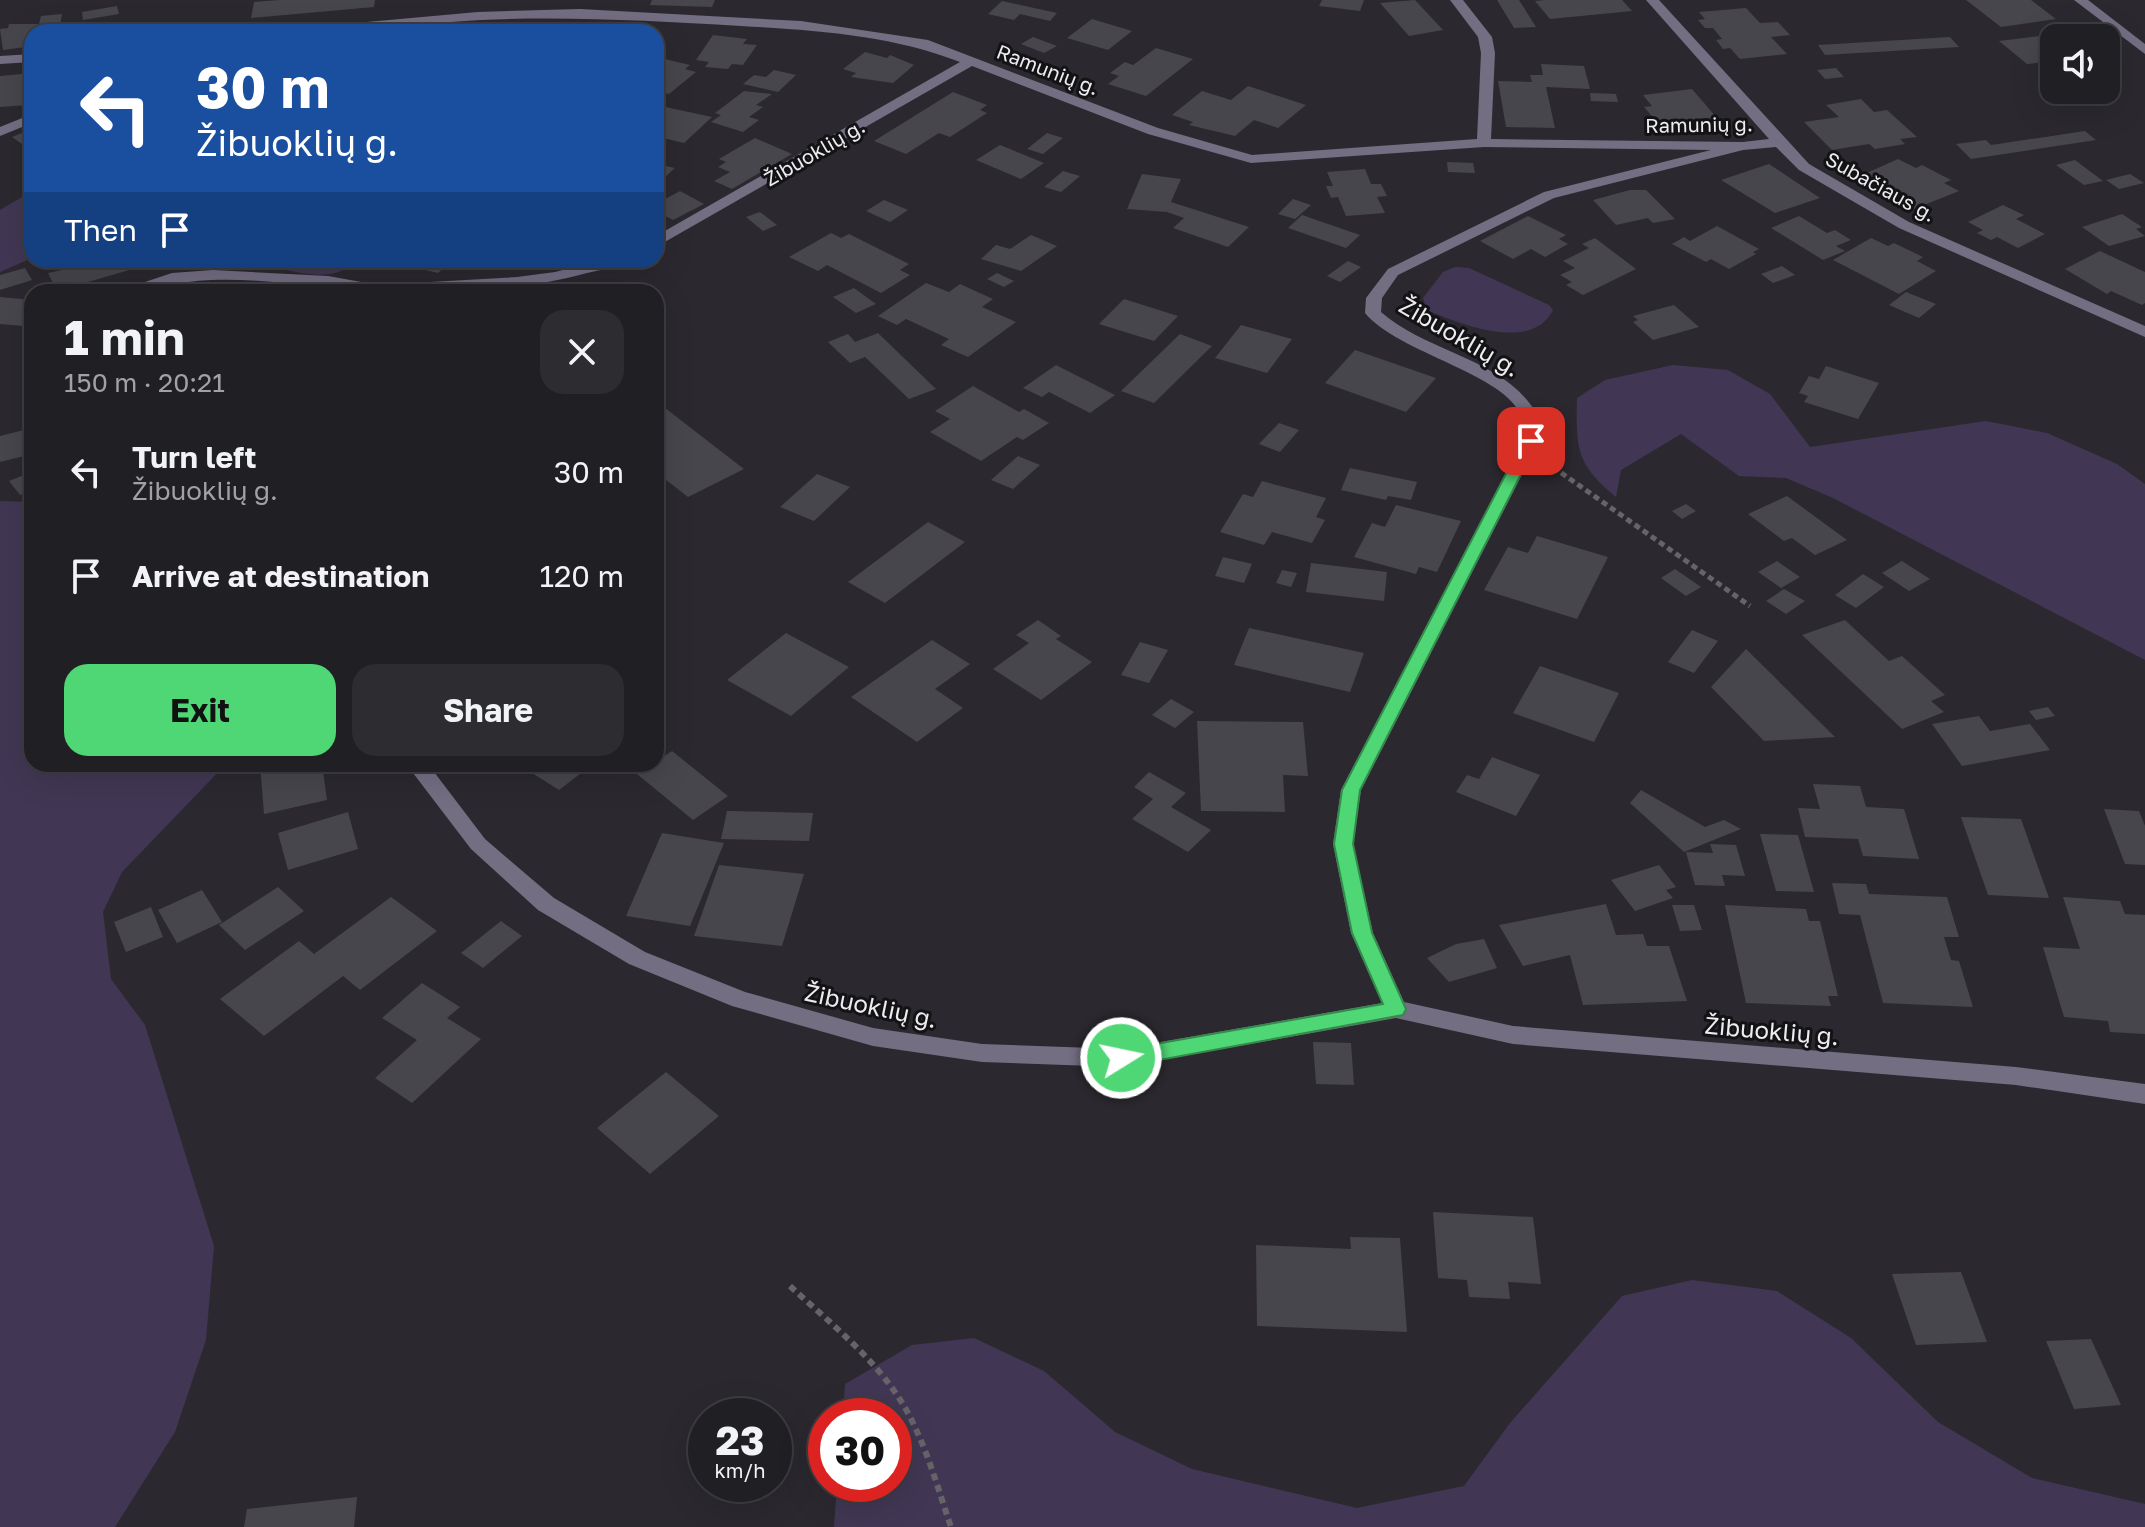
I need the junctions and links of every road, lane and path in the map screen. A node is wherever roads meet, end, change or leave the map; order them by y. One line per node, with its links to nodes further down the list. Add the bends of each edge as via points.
1 (1456, 0): 12 (street, via 1485,37)
2 (1652, 0): 11 (street, Subačiaus g.)
3 (2080, 0): 5 (street)
4 (389, 24): 8 (street, Ramunių g., via 580,13 801,25 923,43)
5 (2145, 50)
6 (24, 58): 7 (street)
7 (0, 60)
8 (972, 61): 12 (street, Ramunių g., via 1153,131 1251,159); 14 (street, Žibuoklių g.)
9 (24, 122): 10 (street)
10 (0, 132)
11 (1779, 142): 13 (street, Ramunių g.); 19 (street, Subačiaus g., via 1804,167 1860,203)
12 (1484, 143): 13 (street, Ramunių g.)
13 (1743, 146): 20 (street, Žibuoklių g., via 1549,195 1393,272 1374,298 1373,313 1393,331 1505,386 1529,414 1531,441)
14 (664, 237)
15 (589, 268): 18 (street)
16 (151, 284): 17 (street, via 213,275)
17 (345, 284)
18 (483, 284)
19 (2145, 332)
20 (1522, 455): 21 (path, via 1559,470); 23 (street, Žibuoklių g., via 1351,790 1343,844 1362,933)
21 (1750, 606)
22 (423, 772): 23 (street, Žibuoklių g., via 478,844 546,904 637,958 740,1000 873,1037 982,1053 1121,1058)
23 (1396, 1009): 24 (street, Žibuoklių g., via 1513,1035 2016,1076)
24 (2145, 1094)
25 (790, 1286): 26 (path, via 853,1345 903,1404 927,1454)
26 (951, 1527)

